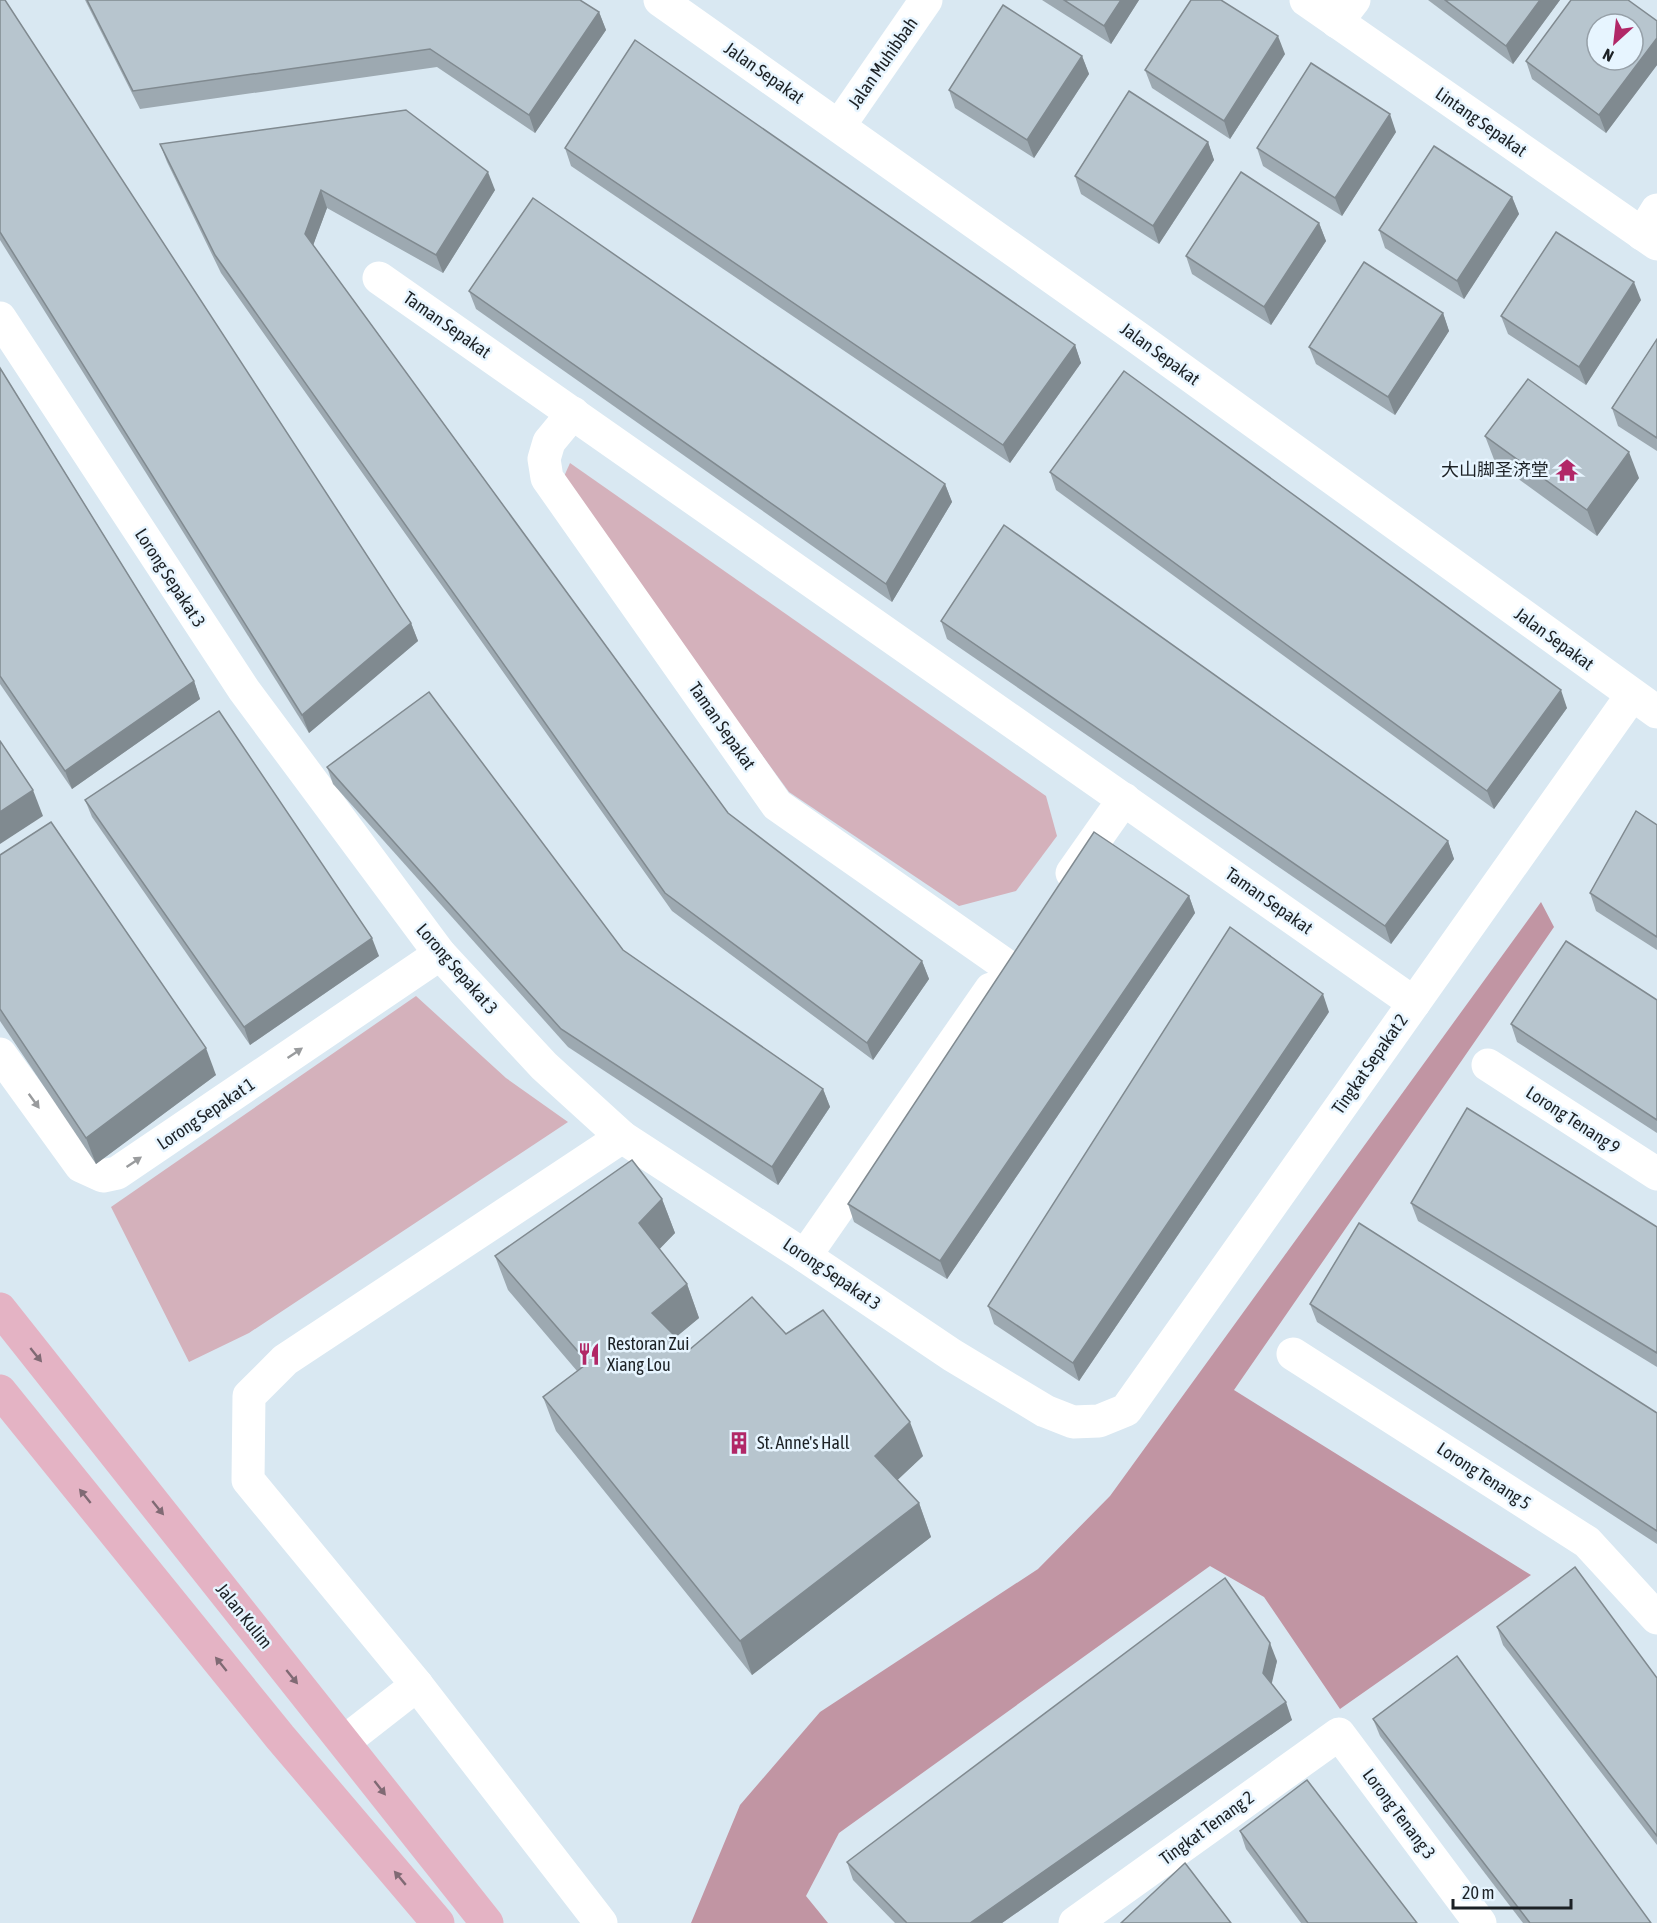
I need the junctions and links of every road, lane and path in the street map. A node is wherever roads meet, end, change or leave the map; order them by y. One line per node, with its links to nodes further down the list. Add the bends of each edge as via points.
1 (660, 0): 5 (street, Jalan Sepakat)
2 (926, 0): 5 (street, Jalan Muhibbah)
3 (1306, 0): 4 (street, Lintang Sepakat)
4 (1346, 11): 6 (street, Lintang Sepakat)
5 (839, 126): 10 (street, Jalan Sepakat)
6 (1652, 229)
7 (379, 278): 9 (street, Taman Sepakat)
8 (0, 318): 13 (street, Lorong Sepakat 3, via 244,690)
9 (573, 413): 11 (street, Taman Sepakat); 19 (street, Taman Sepakat, via 549,442 544,459 547,478 777,805 1014,956)
10 (1644, 703): 14 (street, Tingkat Sepakat 2)
11 (1124, 799): 12 (street); 14 (street, Taman Sepakat)
12 (1055, 897)
13 (440, 954): 15 (street, Lorong Sepakat 1, one-way to 13, via 81,1166 103,1176 117,1173); 17 (street, Lorong Sepakat 3, via 544,1065)
14 (1414, 1003): 23 (street, Tingkat Sepakat 2, via 1126,1410)
15 (0, 1054)
16 (1488, 1065): 18 (street, Lorong Tenang 9)
17 (622, 1137): 19 (street, Lorong Sepakat 3); 25 (street, via 285,1360 249,1396 248,1480)
18 (1657, 1174)
19 (805, 1256): 23 (street, Lorong Sepakat 3, via 952,1355 1045,1411 1073,1422)
20 (0, 1309): 27 (main road, Jalan Kulim, one-way to 27)
21 (1293, 1354): 24 (street, Lorong Tenang 5, via 1587,1542)
22 (0, 1391): 28 (main road, one-way to 22, via 299,1760)
23 (1099, 1421)
24 (1657, 1618)
25 (417, 1684): 27 (street); 30 (street)
26 (1339, 1734): 31 (street, Tingkat Tenang 2); 32 (street, Lorong Tenang 3)
27 (344, 1742): 29 (main road, Jalan Kulim, one-way to 29)
28 (438, 1923)
29 (487, 1923)
30 (601, 1923)
31 (1075, 1923)
32 (1480, 1923)

